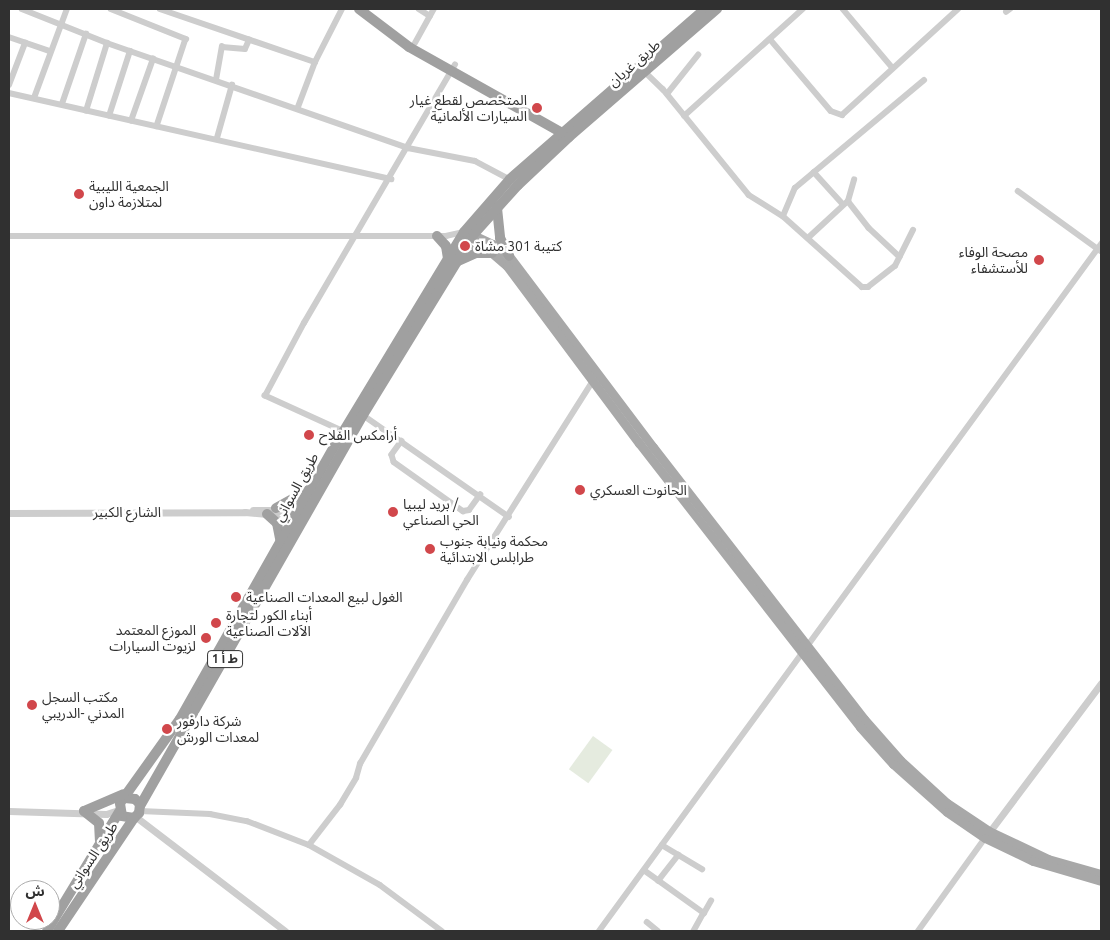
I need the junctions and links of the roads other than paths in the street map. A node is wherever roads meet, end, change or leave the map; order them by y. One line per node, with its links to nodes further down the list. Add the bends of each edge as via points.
1 (22, 9): 16 (street)
2 (67, 9): 16 (street)
3 (111, 9): 30 (street, via 185,37 187,42)
4 (160, 9): 20 (street)
5 (342, 9): 28 (street)
6 (359, 9): 32 (highway, via 396,39)
7 (368, 9): 22 (highway)
8 (419, 9): 15 (street)
9 (434, 9): 15 (street)
10 (705, 9): 33 (highway, طريق غريان)
11 (717, 9): 33 (highway, طريق غريان)
12 (803, 9): 19 (street)
13 (843, 9): 31 (street)
14 (958, 9): 31 (street)
15 (430, 16): 22 (street)
16 (62, 23): 17 (street); 24 (street)
17 (86, 34): 23 (street); 41 (street)
18 (9, 37): 21 (street)
19 (770, 39): 31 (street, via 836,115 842,115); 45 (street)
20 (250, 40): 28 (street); 34 (street, via 245,50 222,46)
21 (25, 43): 24 (street); 29 (street)
22 (414, 43): 32 (highway)
23 (107, 44): 25 (street); 43 (street)
24 (50, 51): 40 (street)
25 (130, 51): 27 (street); 44 (street)
26 (698, 55): 39 (street)
27 (153, 59): 30 (street); 46 (street)
28 (315, 62): 42 (street)
29 (12, 66): 36 (street)
30 (178, 66): 34 (street); 47 (street)
31 (892, 67)
32 (453, 68): 48 (highway); 50 (street)
33 (641, 69): 39 (street); 48 (highway, طريق غريان)
34 (216, 80): 37 (street)
35 (924, 80): 51 (street)
36 (9, 85)
37 (232, 85): 42 (street); 49 (street)
38 (9, 93): 40 (street)
39 (666, 94): 45 (street)
40 (34, 98): 41 (street)
41 (62, 104): 43 (street)
42 (298, 107): 50 (street)
43 (86, 111): 44 (street)
44 (109, 116): 46 (street)
45 (684, 116): 58 (street, via 749,195)
46 (131, 121): 47 (street)
47 (158, 126): 49 (street)
48 (569, 132): 54 (highway, طريق السواني / ط أ 1)
49 (217, 138): 52 (street)
50 (408, 148): 52 (street); 54 (street, via 475,161)
51 (814, 172): 56 (street); 58 (street, via 795,188)
52 (391, 179): 60 (street)
53 (854, 180): 56 (street)
54 (514, 182): 57 (highway, طريق السواني); 63 (highway, طريق السواني / ط أ 1)
55 (1018, 192): 65 (street)
56 (845, 203): 64 (street); 68 (street)
57 (497, 208): 63 (highway, طريق السواني); 67 (highway, via 499,233)
58 (783, 216): 64 (street)
59 (913, 230): 68 (street)
60 (357, 235): 61 (street); 62 (street); 72 (street, via 265,396)
61 (9, 236)
62 (441, 236): 63 (street); 69 (highway)
63 (467, 237): 66 (main road); 67 (main road); 69 (highway, طريق السواني / ط أ 1)
64 (809, 237): 68 (street, via 865,288 895,266)
65 (1100, 248): 81 (street)
66 (492, 253): 69 (highway, via 476,253); 70 (main road, via 507,266)
67 (509, 256): 70 (main road)
68 (900, 257)
69 (451, 261): 71 (highway, طريق السواني); 72 (highway, طريق السواني / ط أ 1)
70 (594, 377): 79 (street); 81 (main road)
71 (363, 415): 73 (street); 78 (highway, طريق السواني)
72 (344, 432): 74 (highway, طريق السواني / ط أ 1)
73 (402, 441): 75 (street); 75 (street, via 392,455 394,462 463,512 469,510)
74 (312, 488): 76 (highway); 78 (highway, طريق السواني / ط أ 1)
75 (480, 495): 79 (street)
76 (272, 511): 77 (street, الشارع الكبير); 78 (street, الشارع الكبير); 80 (highway)
77 (9, 513)
78 (301, 514): 80 (highway, طريق السواني / ط أ 1); 87 (highway, طريق السواني / ط أ 1)
79 (509, 517): 90 (street, via 467,580 360,764 356,778 340,805)
80 (281, 543): 83 (highway, طريق السواني / ط أ 1, via 175,727)
81 (805, 648): 88 (main road, via 860,727 893,764 947,812); 91 (street)
82 (1101, 683): 88 (street)
83 (128, 794): 85 (highway); 86 (highway, طريق السواني); 87 (highway, via 135,798)
84 (9, 811): 85 (street)
85 (84, 811): 86 (street, via 106,814); 89 (highway, via 99,823)
86 (119, 811): 87 (highway, via 126,819); 89 (highway, طريق السواني)
87 (137, 813): 90 (street, via 210,814 248,821); 102 (highway, طريق السواني / ط أ 1); 103 (street)
88 (987, 834): 95 (main road, via 1048,859); 97 (main road, via 1034,861); 108 (street)
89 (100, 842): 101 (highway, طريق السواني)
90 (308, 845): 104 (street, via 380,885)
91 (662, 845): 92 (street); 94 (street)
92 (678, 855): 93 (street); 96 (street)
93 (702, 869)
94 (644, 870): 96 (street); 105 (street)
95 (1101, 874)
96 (658, 881): 99 (street)
97 (1101, 881)
98 (711, 901): 99 (street)
99 (704, 913): 107 (street)
100 (647, 922): 106 (street)
101 (47, 931)
102 (58, 931)
103 (285, 931)
104 (442, 931)
105 (599, 931)
106 (658, 931)
107 (694, 931)
108 (918, 931)

